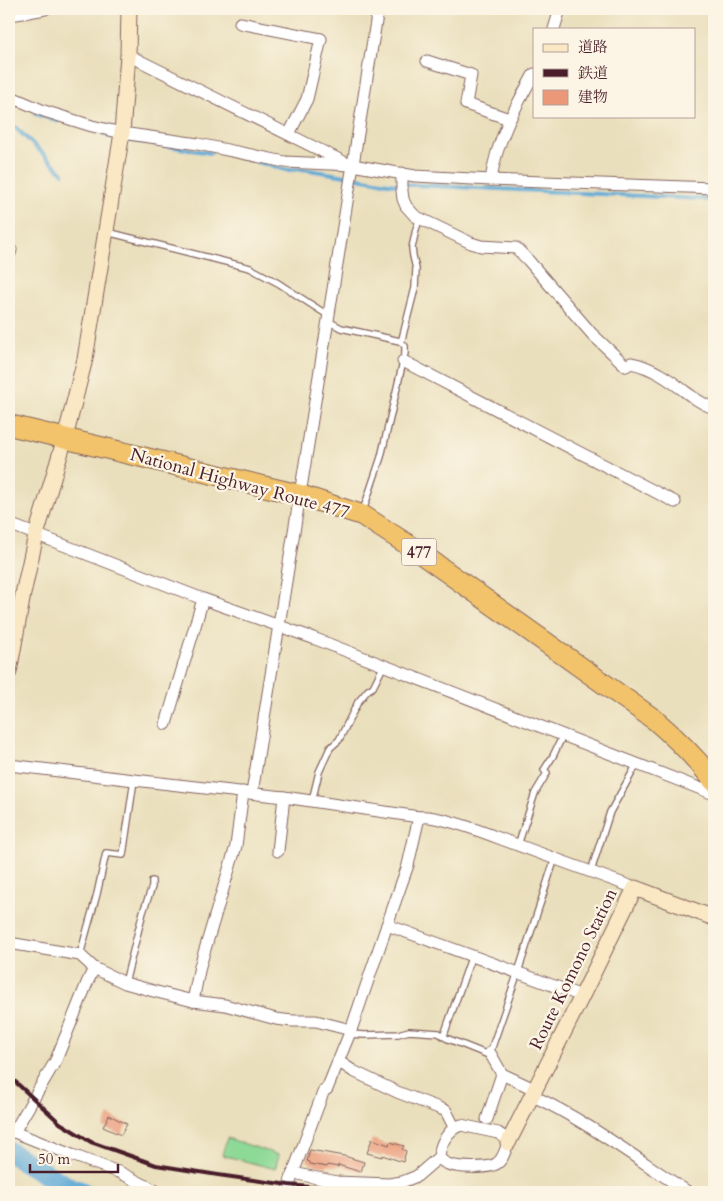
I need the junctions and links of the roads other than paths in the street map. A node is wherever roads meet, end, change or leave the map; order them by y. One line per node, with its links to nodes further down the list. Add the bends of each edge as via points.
1 (45, 9): 5 (street)
2 (129, 9): 8 (street)
3 (378, 9): 15 (street)
4 (560, 9): 7 (street)
5 (9, 15)
6 (240, 23): 14 (street, via 321,39 307,99)
7 (554, 28)
8 (128, 55): 13 (street); 14 (street)
9 (427, 61): 12 (street, via 471,74 466,104)
10 (533, 76): 12 (street)
11 (9, 96): 13 (street, via 44,111)
12 (509, 119): 17 (street, via 493,164)
13 (122, 133): 15 (street, via 285,162); 20 (street)
14 (289, 134): 15 (street)
15 (352, 167): 16 (street); 23 (street)
16 (402, 175): 17 (street); 19 (street, via 406,206)
17 (491, 180): 18 (street)
18 (714, 188)
19 (420, 218): 24 (lane, via 412,248 415,288); 26 (street, via 481,246 516,248 592,334 626,366 631,363 647,367)
20 (105, 232): 23 (lane, via 250,268); 28 (street, via 85,359)
21 (9, 249): 22 (street)
22 (9, 256)
23 (328, 318): 24 (lane, via 341,328); 29 (street)
24 (400, 341): 25 (lane, via 405,346)
25 (403, 361): 30 (street); 31 (lane, via 381,457)
26 (714, 408)
27 (9, 424): 28 (highway, National Highway Route 477 / 477)
28 (65, 438): 29 (highway, National Highway Route 477 / 477); 33 (street)
29 (300, 495): 31 (highway, National Highway Route 477 / 477); 35 (street)
30 (675, 502)
31 (362, 515): 43 (highway, National Highway Route 477 / 477, via 655,720 685,746)
32 (9, 524): 33 (street)
33 (36, 535): 34 (street); 37 (street)
34 (203, 598): 35 (street); 38 (street)
35 (279, 626): 36 (street); 44 (street)
36 (384, 666): 39 (street); 47 (lane, via 373,687 358,702 339,740 330,748 319,772)
37 (9, 667)
38 (166, 724)
39 (563, 735): 40 (street); 49 (lane, via 544,770 547,772 535,793)
40 (637, 764): 45 (street); 52 (lane, via 610,812)
41 (9, 765): 42 (street)
42 (134, 780): 44 (street); 58 (lane, via 123,855 106,854)
43 (714, 781)
44 (247, 793): 46 (street); 64 (street, via 236,846 200,966)
45 (714, 794)
46 (284, 796): 47 (street); 50 (street)
47 (312, 801): 48 (street)
48 (419, 817): 49 (street, via 450,822); 56 (street, via 408,865)
49 (518, 845): 51 (street)
50 (278, 851)
51 (555, 858): 52 (street); 61 (lane)
52 (590, 871): 54 (street)
53 (152, 881): 62 (lane)
54 (635, 888): 55 (street, Route Komono Station); 63 (street, Route Komono Station)
55 (714, 918)
56 (388, 926): 59 (street); 65 (street)
57 (9, 944): 58 (street)
58 (80, 955): 60 (street)
59 (472, 956): 61 (street); 66 (lane)
60 (94, 968): 62 (street); 73 (street, via 56,1060)
61 (518, 972): 63 (street); 67 (lane)
62 (125, 983): 64 (street)
63 (582, 996): 70 (street, Route Komono Station)
64 (193, 1001): 65 (street, via 225,1005 276,1019 316,1022)
65 (350, 1032): 66 (lane, via 365,1035 409,1031); 68 (street)
66 (444, 1035): 67 (lane)
67 (491, 1055): 69 (street)
68 (338, 1061): 72 (street, via 397,1092 446,1112); 76 (street)
69 (502, 1074): 70 (street); 71 (street)
70 (533, 1092): 74 (street, Route Komono Station); 79 (street)
71 (487, 1119)
72 (454, 1127): 74 (street, via 461,1125 498,1133); 75 (street, via 439,1150)
73 (11, 1131): 77 (street, via 121,1173)
74 (508, 1143): 75 (street, via 502,1159 488,1167 449,1165)
75 (439, 1157): 76 (street, via 417,1176 389,1184 338,1182)
76 (292, 1173): 78 (street)
77 (158, 1192)
78 (287, 1192)
79 (688, 1192)

